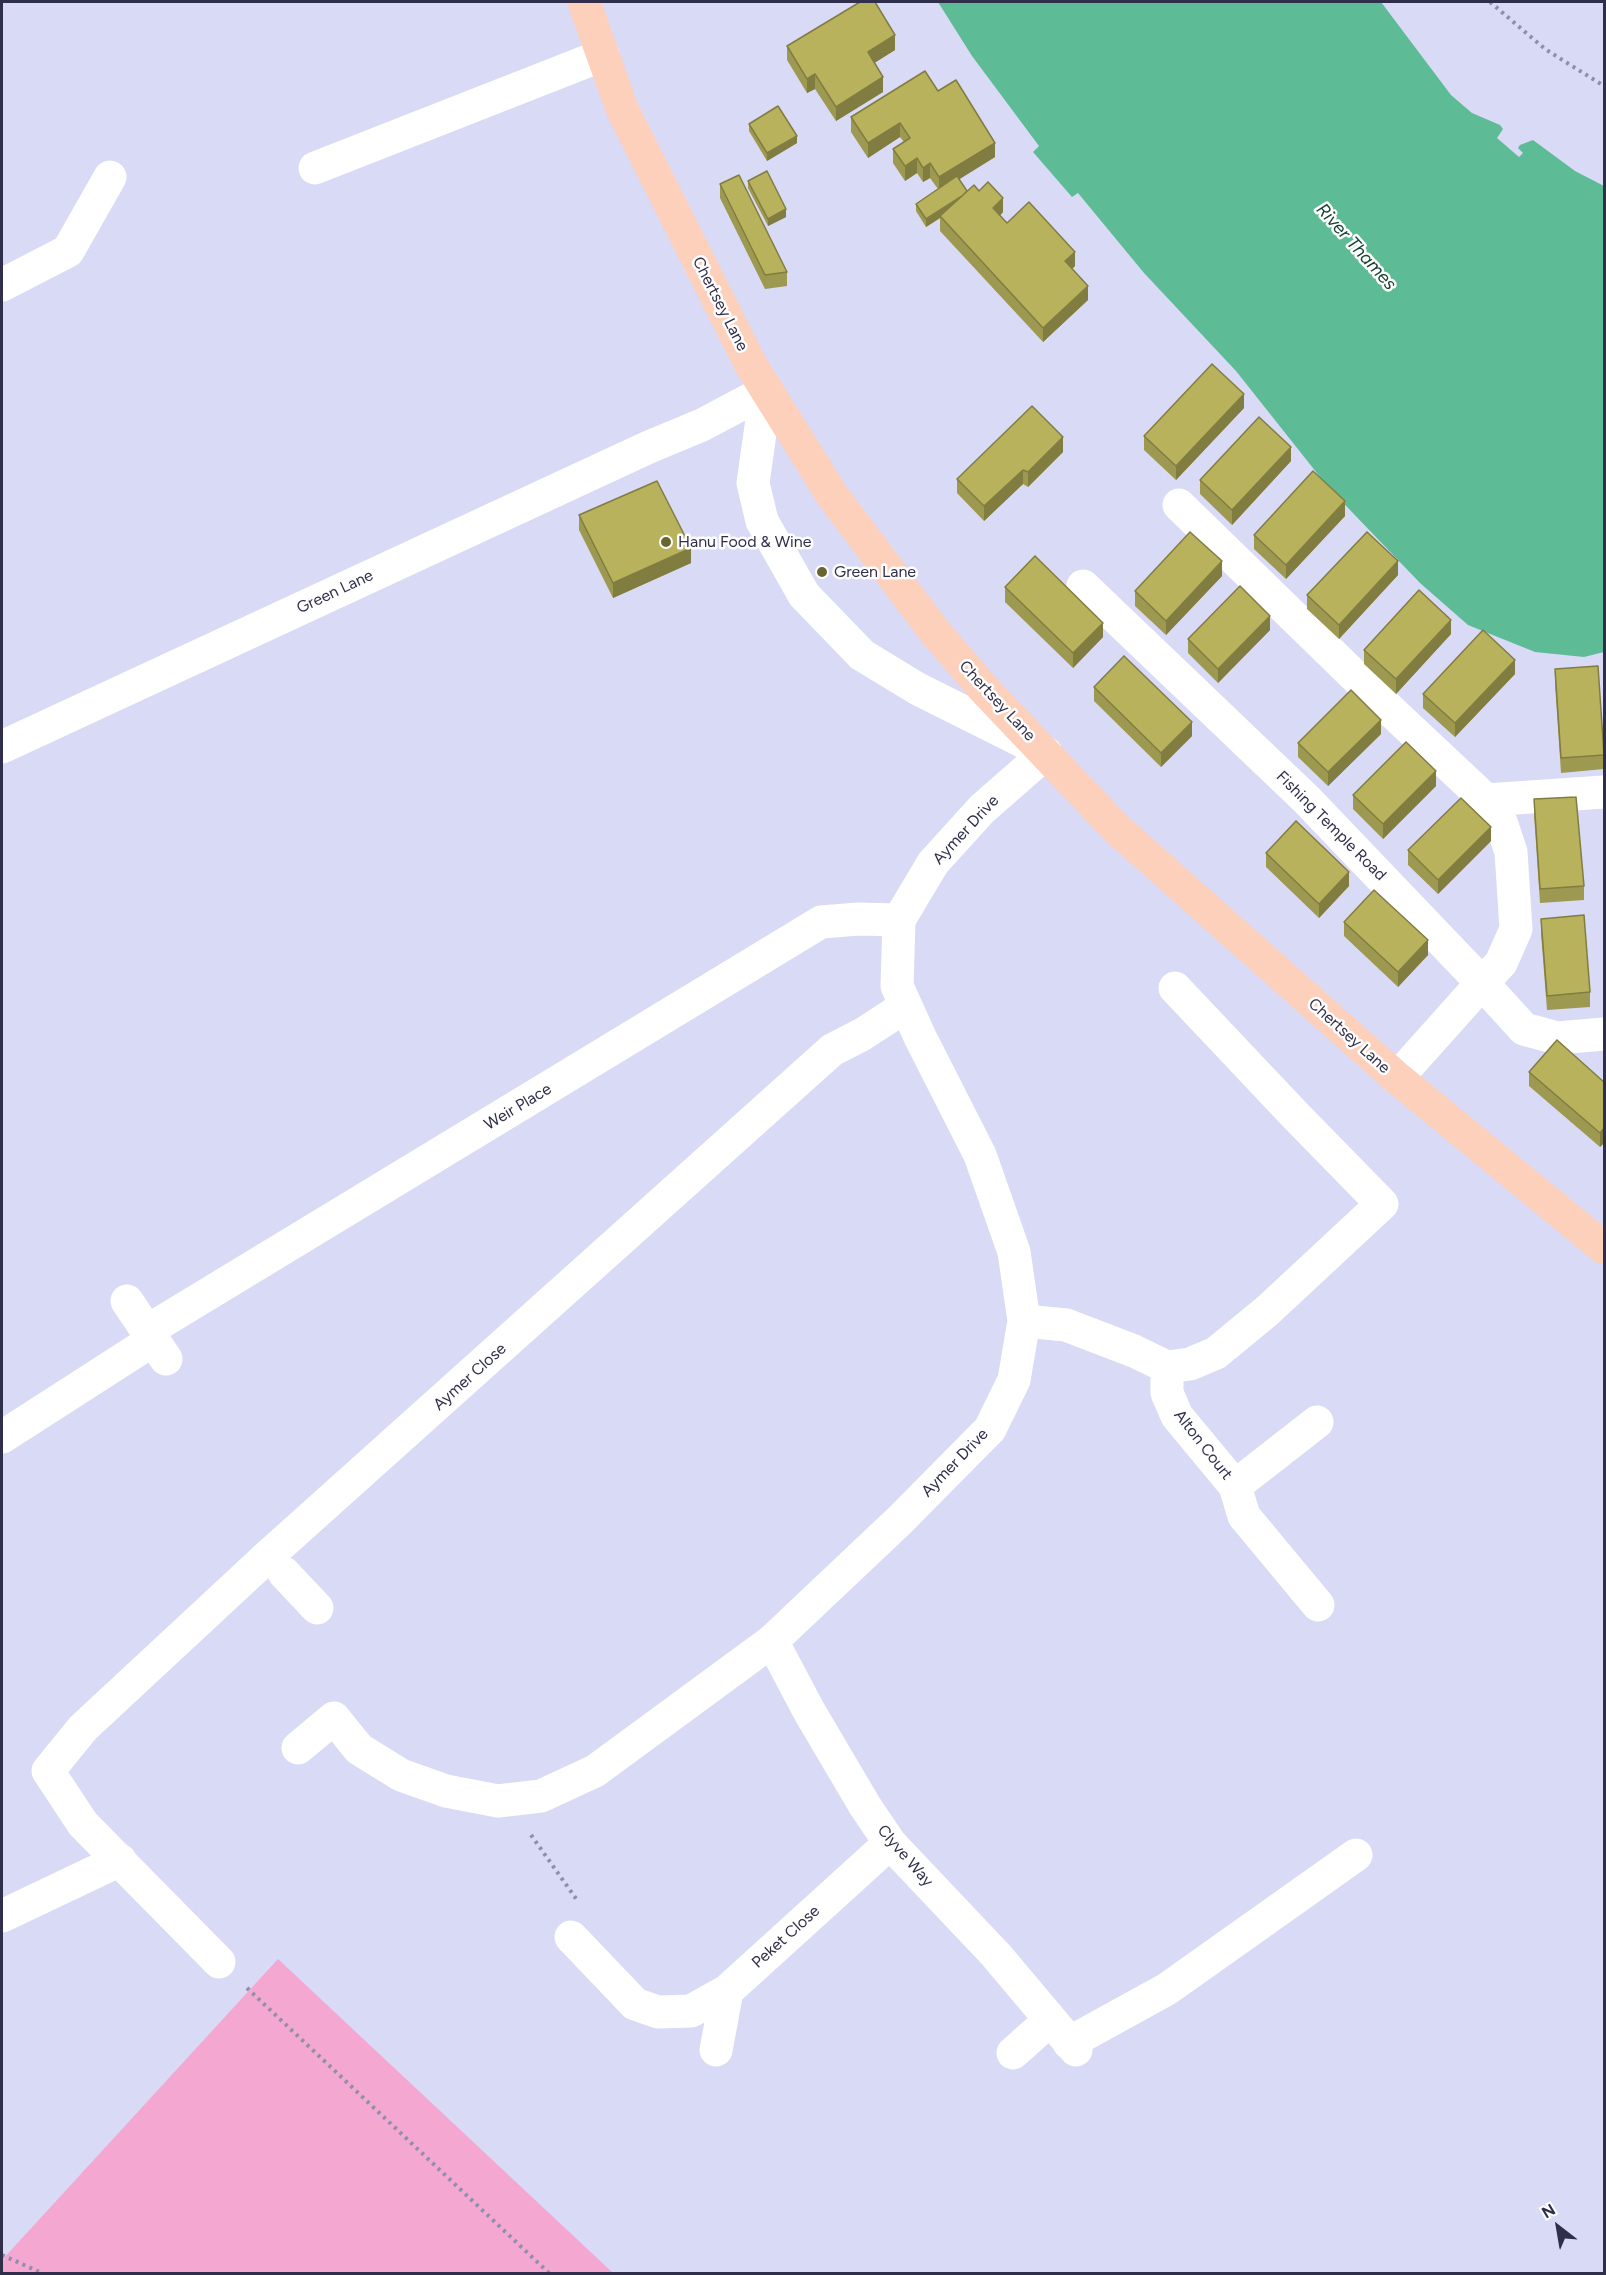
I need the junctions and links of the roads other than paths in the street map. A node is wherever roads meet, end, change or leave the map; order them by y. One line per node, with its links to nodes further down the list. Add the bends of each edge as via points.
1 (584, 2): 2 (main road, Chertsey Lane)
2 (603, 55): 3 (street); 6 (main road, Chertsey Lane, via 622,109)
3 (315, 168)
4 (110, 177): 5 (street, via 68,251)
5 (2, 285)
6 (766, 391): 9 (street, Green Lane, via 702,425); 10 (main road, Chertsey Lane, via 832,495 935,632); 10 (street, via 753,483 762,522 804,595 862,655 918,689)
7 (1179, 505): 12 (street)
8 (1083, 586): 14 (street, Fishing Temple Road, via 1306,800)
9 (2, 747)
10 (1046, 753): 13 (street, Aymer Drive, via 982,809 933,863); 19 (main road, Chertsey Lane, via 1116,828)
11 (1605, 792): 12 (street)
12 (1486, 800): 14 (street, via 1502,822 1511,852 1516,929 1501,963)
13 (899, 920): 16 (street, Aymer Drive, via 897,986); 23 (street, Weir Place, via 821,922)
14 (1482, 984): 18 (street, Fishing Temple Road, via 1524,1029 1557,1038); 19 (street)
15 (1175, 988): 24 (street, via 1382,1204 1216,1353 1190,1364)
16 (906, 1006): 17 (street, Aymer Close); 22 (street, Aymer Drive, via 980,1155 1014,1252)
17 (863, 1034): 29 (street, Aymer Close, via 841,1063 274,1582); 34 (street, Aymer Close, via 832,1050 268,1556 83,1728 48,1771 82,1824)
18 (1605, 1034)
19 (1397, 1078): 20 (main road, Chertsey Lane)
20 (1605, 1248)
21 (127, 1302): 23 (street)
22 (1024, 1321): 24 (street, via 1066,1325); 30 (street, Aymer Drive, via 1014,1380 990,1429)
23 (155, 1344): 26 (street, Weir Place)
24 (1167, 1366): 27 (street, Alton Court, via 1167,1393 1178,1416)
25 (1317, 1422): 27 (street)
26 (2, 1437)
27 (1235, 1486): 28 (street, Alton Court, via 1244,1516)
28 (1318, 1605)
29 (318, 1608)
30 (772, 1641): 31 (street, Aymer Drive, via 595,1771 541,1796 498,1801 446,1791 401,1775 359,1749 334,1718); 32 (street, Clyve Way, via 809,1711)
31 (298, 1748)
32 (890, 1843): 38 (street, Peket Close); 39 (street, Clyve Way, via 996,1955)
33 (1356, 1855): 39 (street, via 1167,1989)
34 (120, 1860): 35 (street); 37 (street)
35 (2, 1916)
36 (571, 1937): 38 (street, Peket Close, via 635,2004 658,2012 691,2011)
37 (219, 1962)
38 (727, 1991): 40 (street)
39 (1065, 2038): 41 (street)
40 (716, 2050)
41 (1013, 2053)

